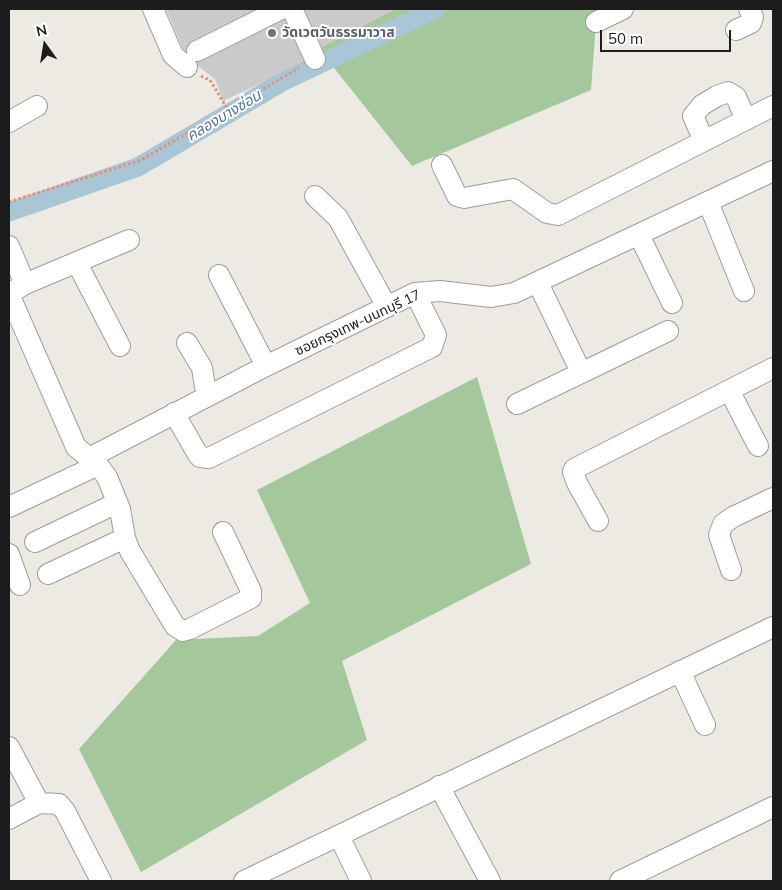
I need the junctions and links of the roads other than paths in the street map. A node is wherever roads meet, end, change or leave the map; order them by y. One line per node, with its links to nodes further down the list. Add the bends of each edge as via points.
1 (153, 9): 10 (street, via 172,55)
2 (281, 9): 8 (street)
3 (292, 9): 9 (street)
4 (622, 9): 6 (street)
5 (749, 9): 7 (street, via 753,17 751,23)
6 (596, 22)
7 (736, 30)
8 (198, 50)
9 (315, 59)
10 (187, 67)
11 (37, 106): 14 (street)
12 (773, 106): 13 (street)
13 (746, 120): 15 (street); 15 (street, via 736,97 728,92 717,96 702,105 693,116)
14 (9, 122)
15 (704, 141): 16 (street, via 558,214 547,213 513,189 464,198 457,196)
16 (442, 165)
17 (773, 171): 19 (street, ซอยกรุงเทพ-นนทบุรี 17)
18 (315, 196): 30 (street, via 338,218)
19 (708, 202): 20 (street, ซอยกรุงเทพ-นนทบุรี 17); 27 (street)
20 (639, 234): 25 (street, ซอยกรุงเทพ-นนทบุรี 17); 29 (street)
21 (129, 240): 23 (street)
22 (9, 246): 26 (street)
23 (77, 262): 26 (street); 33 (street)
24 (219, 275): 34 (street)
25 (538, 283): 28 (street, ซอยกรุงเทพ-นนทบุรี 17, via 514,293 491,297 440,291); 36 (street)
26 (14, 291): 42 (street, via 76,447)
27 (744, 292)
28 (415, 293): 30 (street, ซอยกรุงเทพ-นนทบุรี 17); 40 (street, via 436,335 432,347 236,445 209,458 200,457)
29 (672, 303)
30 (387, 307): 34 (street, ซอยกรุงเทพ-นนทบุรี 17)
31 (668, 331): 36 (street)
32 (188, 343): 38 (street, via 202,368 205,387)
33 (120, 346)
34 (266, 366): 38 (street, ซอยกรุงเทพ-นนทบุรี 17)
35 (773, 368): 37 (street)
36 (581, 372): 39 (street)
37 (730, 392): 41 (street); 46 (street, via 574,469 577,483)
38 (210, 395): 40 (street, ซอยกรุงเทพ-นนทบุรี 17)
39 (517, 404)
40 (174, 413): 42 (street, ซอยกรุงเทพ-นนทบุรี 17)
41 (758, 446)
42 (94, 461): 44 (street, via 107,477); 45 (street, ซอยกรุงเทพ-นนทบุรี 17)
43 (773, 498): 51 (street, via 724,524 720,535)
44 (118, 503): 48 (street); 49 (street)
45 (9, 508)
46 (598, 521)
47 (223, 532): 48 (street, via 252,591 251,598 183,631 175,626)
48 (125, 538): 52 (street)
49 (35, 542)
50 (9, 554): 53 (street)
51 (731, 570)
52 (48, 574)
53 (20, 584)
54 (773, 626): 55 (street)
55 (680, 671): 56 (street); 58 (street)
56 (705, 725)
57 (9, 746): 59 (street)
58 (439, 786): 62 (street); 66 (street)
59 (39, 803): 61 (street); 63 (street, via 58,804 65,811)
60 (771, 814): 67 (street)
61 (9, 819)
62 (339, 836): 64 (street); 65 (street)
63 (101, 881)
64 (244, 881)
65 (361, 881)
66 (490, 881)
67 (620, 881)

